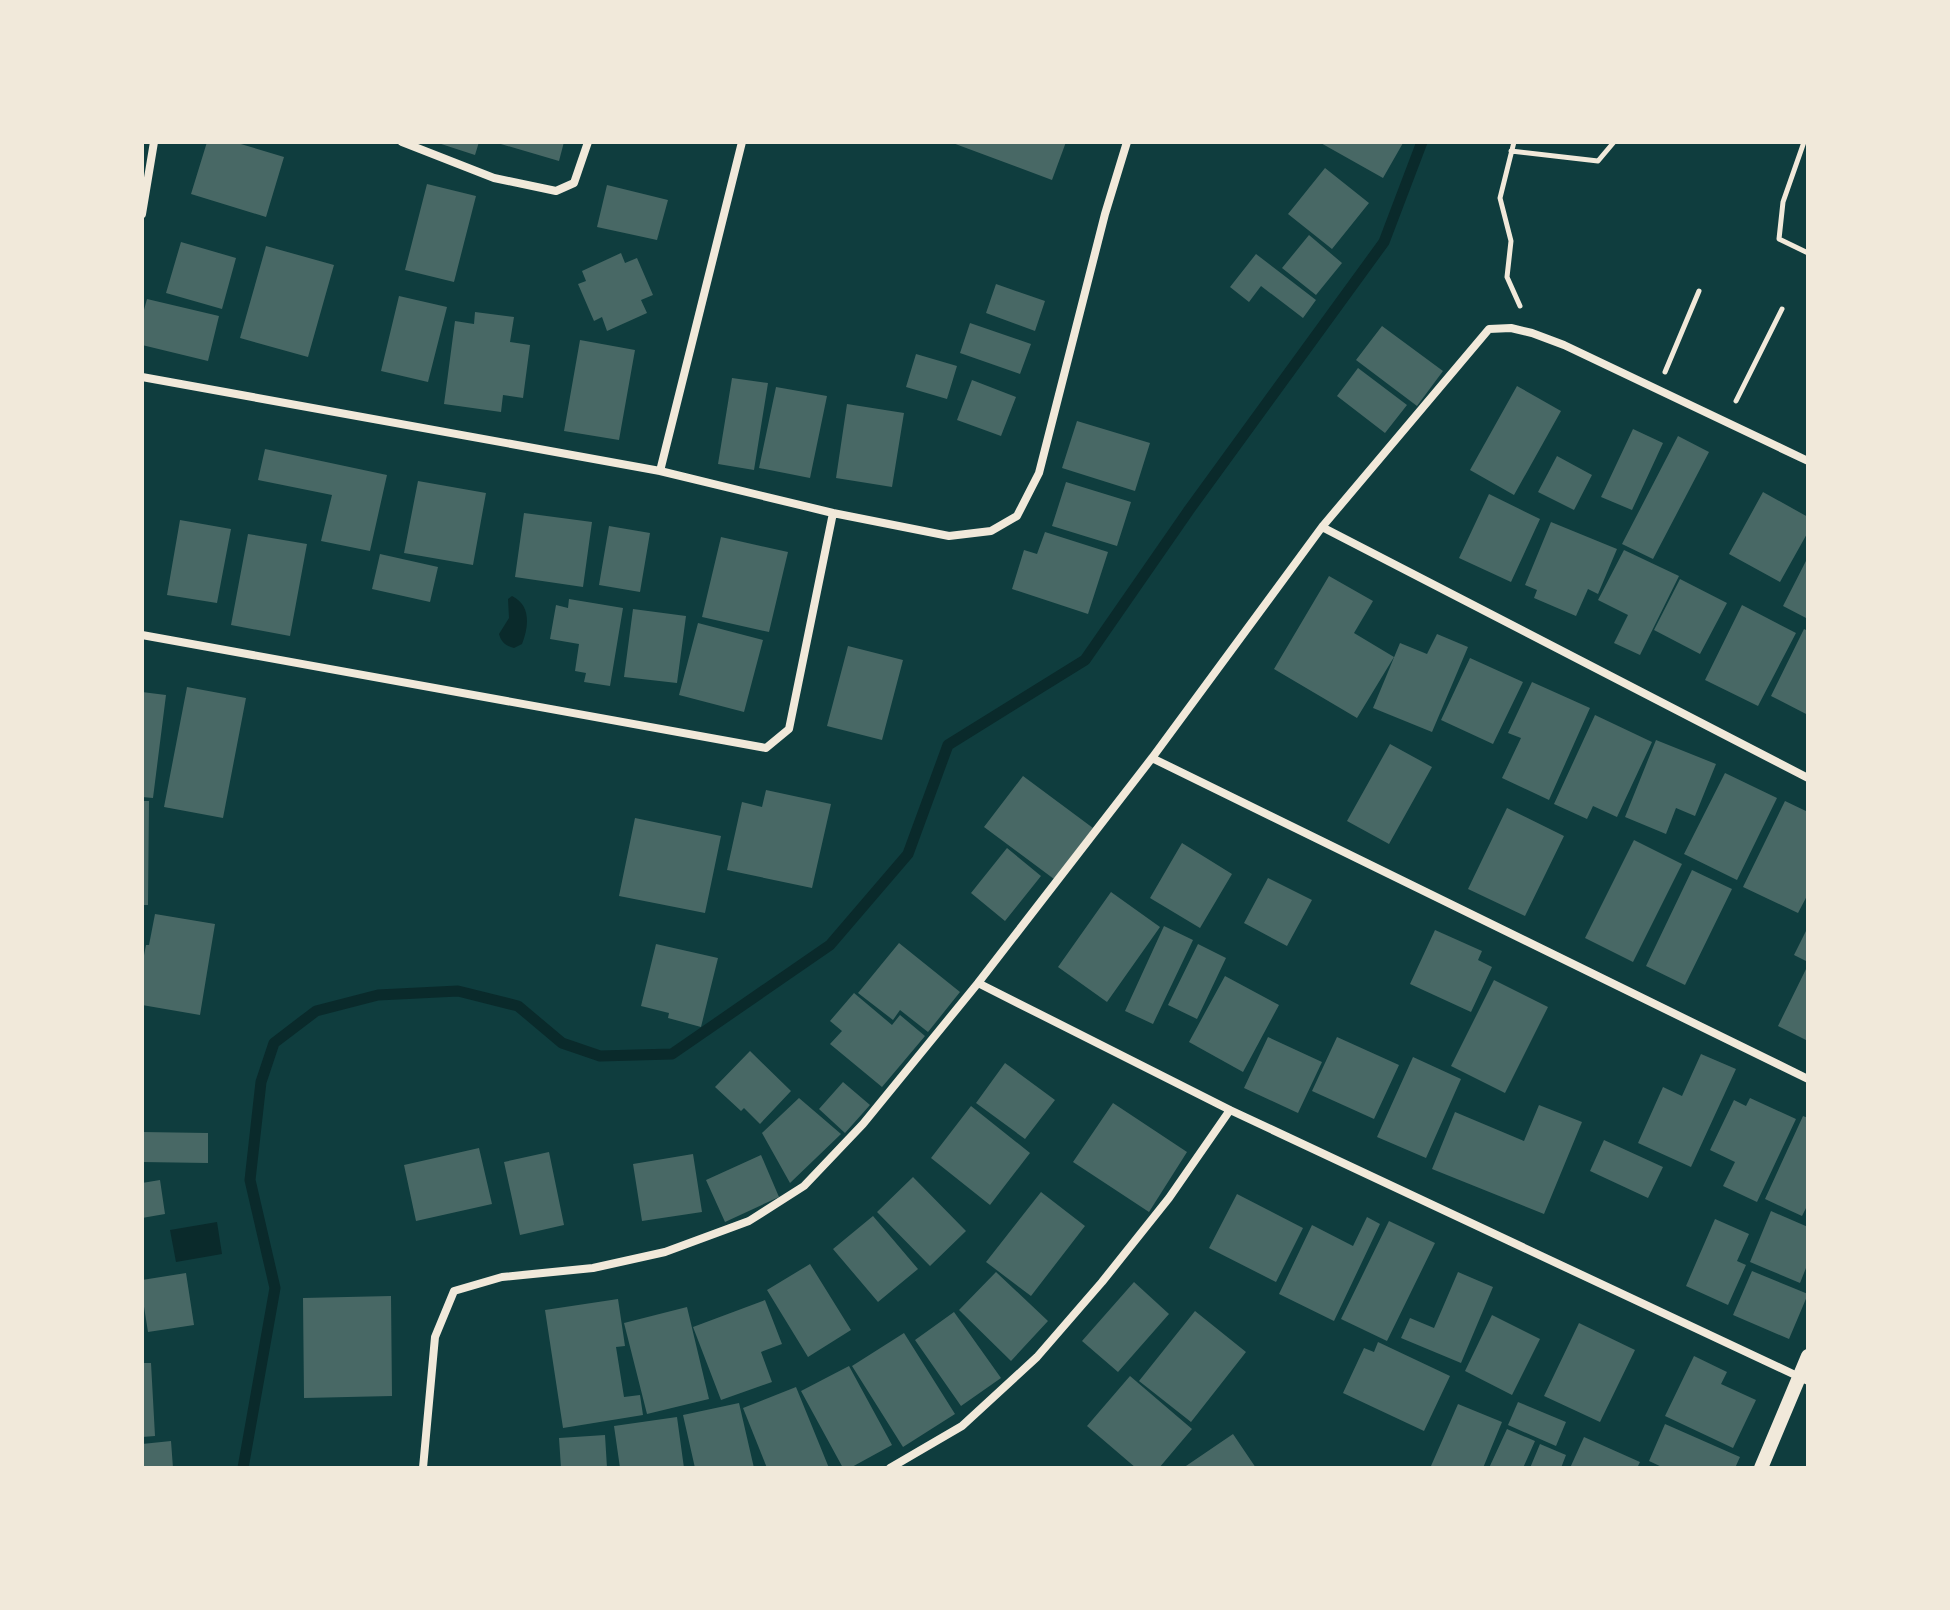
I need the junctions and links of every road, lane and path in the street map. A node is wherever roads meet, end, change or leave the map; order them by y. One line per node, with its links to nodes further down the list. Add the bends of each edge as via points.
1 (154, 142): 10 (street)
2 (402, 142): 3 (street, via 494,178 556,191 574,183)
3 (588, 142)
4 (742, 142): 19 (street)
5 (1127, 142): 20 (street, via 1039,473 1017,516 991,531 949,536)
6 (1514, 142): 9 (path)
7 (1614, 142): 9 (path, via 1598,161)
8 (1804, 142): 11 (path, via 1783,202 1779,239)
9 (1511, 151): 14 (path, via 1500,198 1511,241 1507,277)
10 (142, 214)
11 (1808, 253)
12 (1699, 291): 16 (path)
13 (1782, 309): 17 (path)
14 (1532, 333): 16 (street); 21 (street, via 1489,329)
15 (142, 377): 19 (street)
16 (1658, 389): 17 (street)
17 (1725, 422): 18 (street)
18 (1808, 461)
19 (660, 471): 20 (street)
20 (833, 513): 22 (street, via 789,729 766,748)
21 (1322, 527): 23 (street); 24 (street)
22 (142, 635)
23 (1152, 758): 25 (street); 26 (street)
24 (1808, 778)
25 (978, 983): 27 (street); 30 (street, via 863,1124 804,1186 749,1221 665,1252 593,1268 502,1277 454,1291 435,1337)
26 (1808, 1079)
27 (1230, 1110): 29 (street); 31 (street, via 1169,1198 1037,1357 962,1426)
28 (1808, 1356): 29 (street)
29 (1804, 1378): 32 (street)
30 (423, 1468)
31 (890, 1468)
32 (1761, 1468)

